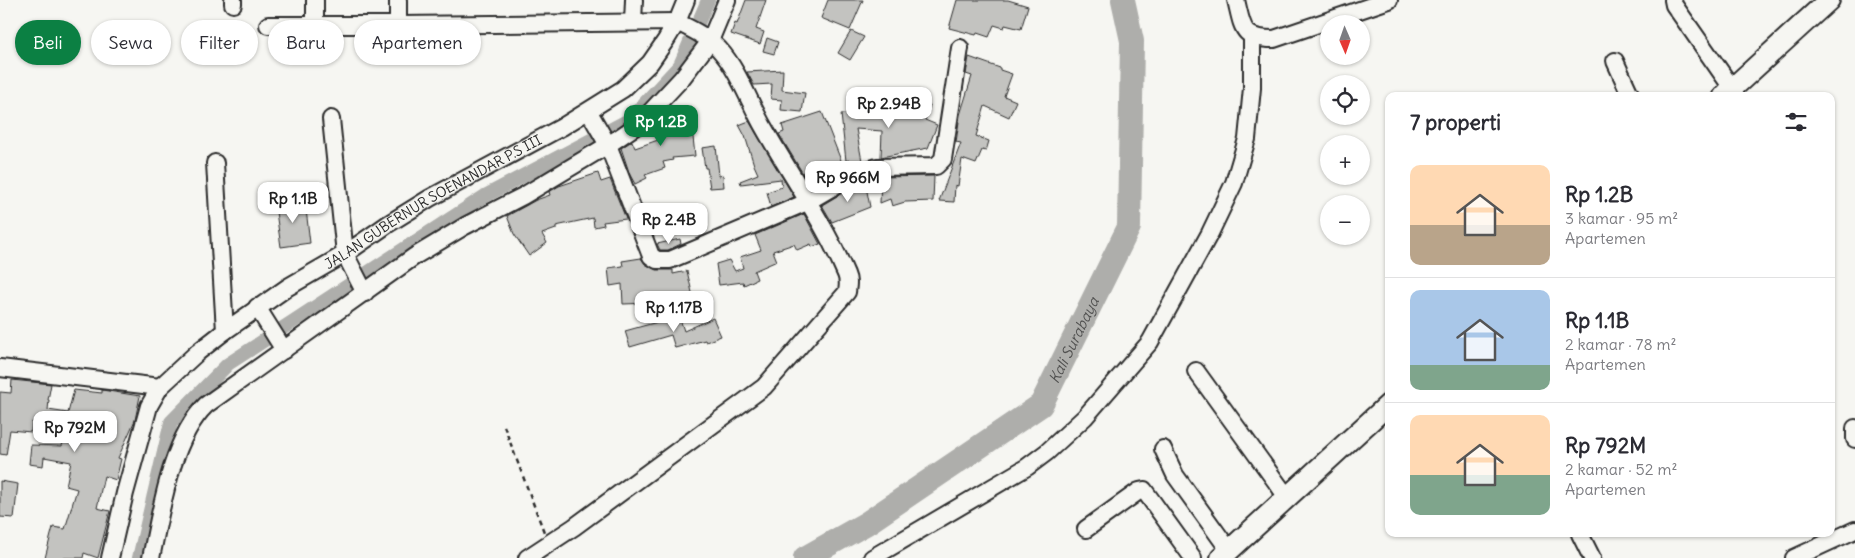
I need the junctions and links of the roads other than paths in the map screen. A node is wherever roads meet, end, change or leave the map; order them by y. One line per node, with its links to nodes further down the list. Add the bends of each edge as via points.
1 (315, 0): 10 (street)
2 (398, 0): 11 (street)
3 (634, 0): 12 (street)
4 (686, 0): 13 (street, JALAN GUBERNUR SOENANDAR P.S III)
5 (727, 0): 16 (street)
6 (1236, 0): 15 (street, via 1243,28)
7 (1389, 0): 15 (street, via 1274,39)
8 (1673, 0): 20 (street)
9 (1829, 0): 20 (main road)
10 (316, 20)
11 (398, 20)
12 (633, 22): 13 (street); 14 (street)
13 (681, 24): 16 (street); 21 (street, JALAN GUBERNUR SOENANDAR P.S III, via 650,63)
14 (481, 25)
15 (1252, 36): 46 (street, via 1252,88 1247,139 1234,183 1150,342 1085,417 1048,452)
16 (708, 39): 23 (street, via 682,78 656,108 639,124); 25 (street, via 738,76)
17 (960, 48): 25 (street, via 940,163 931,167 866,170)
18 (1616, 61): 19 (street)
19 (1629, 92)
20 (1728, 92)
21 (591, 115): 23 (street); 26 (street, JALAN GUBERNUR SOENANDAR P.S III, via 430,198 388,224)
22 (331, 118): 26 (street)
23 (606, 142): 25 (street, via 651,256 657,260 670,260); 27 (street, via 523,196 465,226)
24 (215, 163): 29 (street)
25 (807, 202): 45 (street, via 846,274 847,292 764,387)
26 (347, 258): 27 (street); 28 (street, JALAN GUBERNUR SOENANDAR P.S III)
27 (363, 290): 30 (street)
28 (260, 311): 29 (street, JALAN GUBERNUR SOENANDAR P.S III); 30 (street)
29 (225, 330): 33 (street, JALAN GUBERNUR SOENANDAR P.S III)
30 (281, 345): 44 (street, via 206,405 187,428 166,490)
31 (0, 368): 33 (street)
32 (1196, 371): 38 (street)
33 (160, 387): 43 (street, JALAN GUBERNUR SOENANDAR P.S III, via 149,406)
34 (1385, 408): 38 (main road)
35 (1855, 428): 36 (street)
36 (1855, 439)
37 (1163, 449): 42 (street, via 1175,475)
38 (1287, 497): 42 (main road)
39 (1086, 529): 47 (street, via 1143,490)
40 (1855, 530): 49 (street)
41 (1582, 537): 48 (street)
42 (1225, 554)
43 (110, 558)
44 (151, 558)
45 (527, 558)
46 (872, 558)
47 (1194, 558)
48 (1592, 558)
49 (1794, 558)

